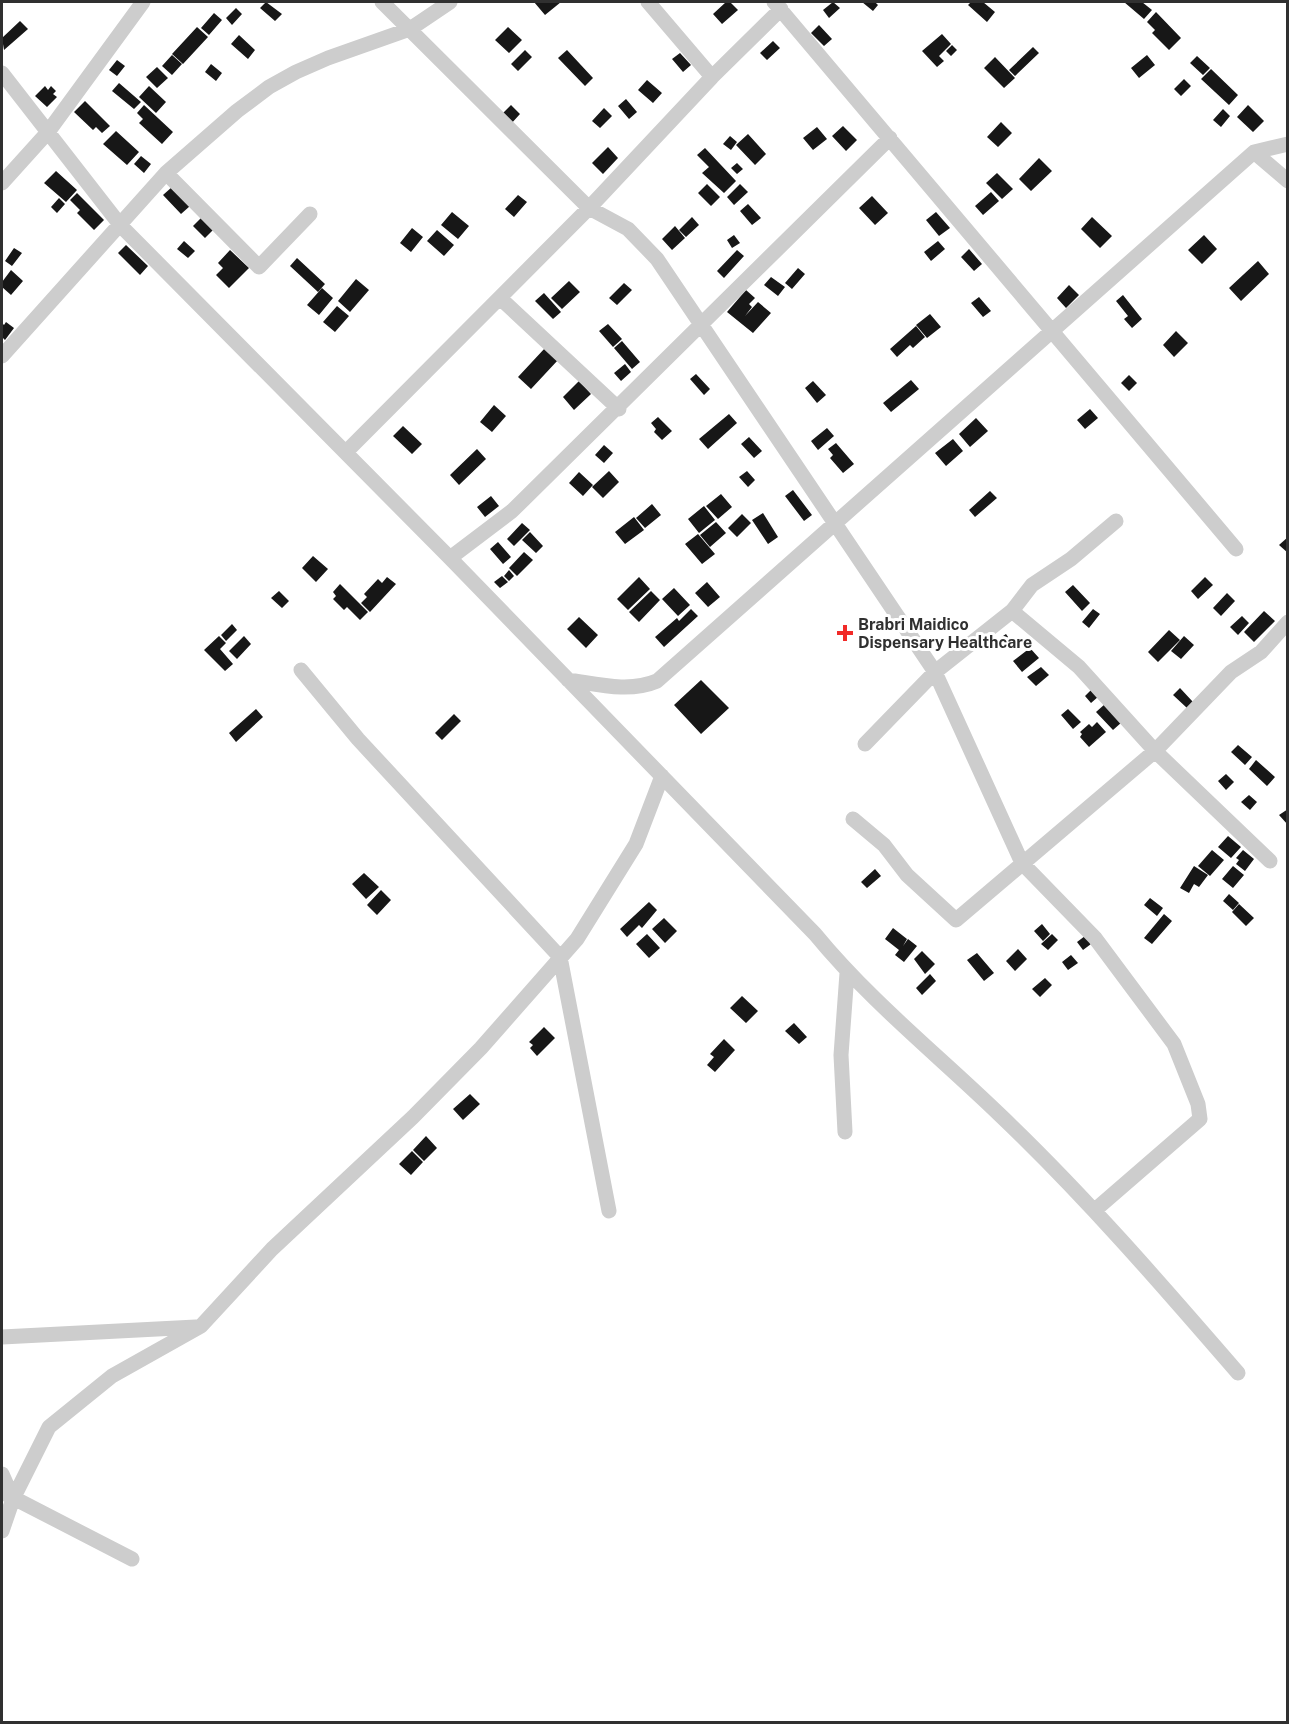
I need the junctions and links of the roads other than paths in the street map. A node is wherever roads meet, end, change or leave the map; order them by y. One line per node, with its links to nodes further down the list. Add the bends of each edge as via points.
1 (143, 2): 9 (street)
2 (382, 2): 6 (street)
3 (450, 2): 6 (street)
4 (648, 2): 8 (street)
5 (777, 5): 8 (street); 10 (street)
6 (410, 29): 13 (street, via 328,58 269,87); 16 (street)
7 (2, 73): 9 (street)
8 (712, 77): 16 (street)
9 (48, 132): 15 (street); 18 (street)
10 (890, 138): 20 (street); 21 (street)
11 (1287, 144): 12 (street)
12 (1254, 152): 14 (street); 21 (street)
13 (166, 173): 17 (street, via 259,267); 18 (street)
14 (1287, 181)
15 (2, 183)
16 (589, 208): 19 (street); 20 (street, via 628,229 657,259)
17 (310, 214)
18 (121, 226): 22 (street); 24 (street)
19 (500, 298): 23 (street); 24 (street)
20 (702, 323): 23 (street); 26 (street)
21 (1054, 331): 26 (street); 27 (street)
22 (2, 356)
23 (619, 409): 28 (street, via 512,512)
24 (346, 452): 28 (street)
25 (1116, 521): 29 (street, via 1032,585)
26 (836, 524): 32 (street); 33 (street, via 657,681 630,687)
27 (1236, 549)
28 (450, 558): 33 (street)
29 (1012, 611): 32 (street); 35 (street, via 1079,667)
30 (1287, 622): 35 (street, via 1261,652 1231,672)
31 (301, 670): 40 (street, via 374,756)
32 (935, 672): 34 (street); 39 (street)
33 (568, 680): 36 (street)
34 (865, 744)
35 (1155, 751): 38 (street); 39 (street)
36 (662, 777): 40 (street, via 636,844 577,939); 41 (street, via 815,934)
37 (853, 819): 39 (street, via 884,845 907,875 956,920)
38 (1270, 861)
39 (1022, 863): 43 (street, via 1095,938 1174,1044 1198,1104 1200,1119)
40 (560, 957): 44 (street); 45 (street, via 414,1117 272,1249)
41 (847, 973): 42 (street, via 841,1055); 43 (street, via 1001,1115)
42 (845, 1132)
43 (1095, 1210): 47 (street)
44 (609, 1211)
45 (201, 1326): 46 (street); 49 (street, via 112,1376 49,1427)
46 (2, 1337)
47 (1238, 1372)
48 (2, 1474): 49 (street)
49 (7, 1496): 50 (street); 51 (street)
50 (2, 1531)
51 (132, 1559)

